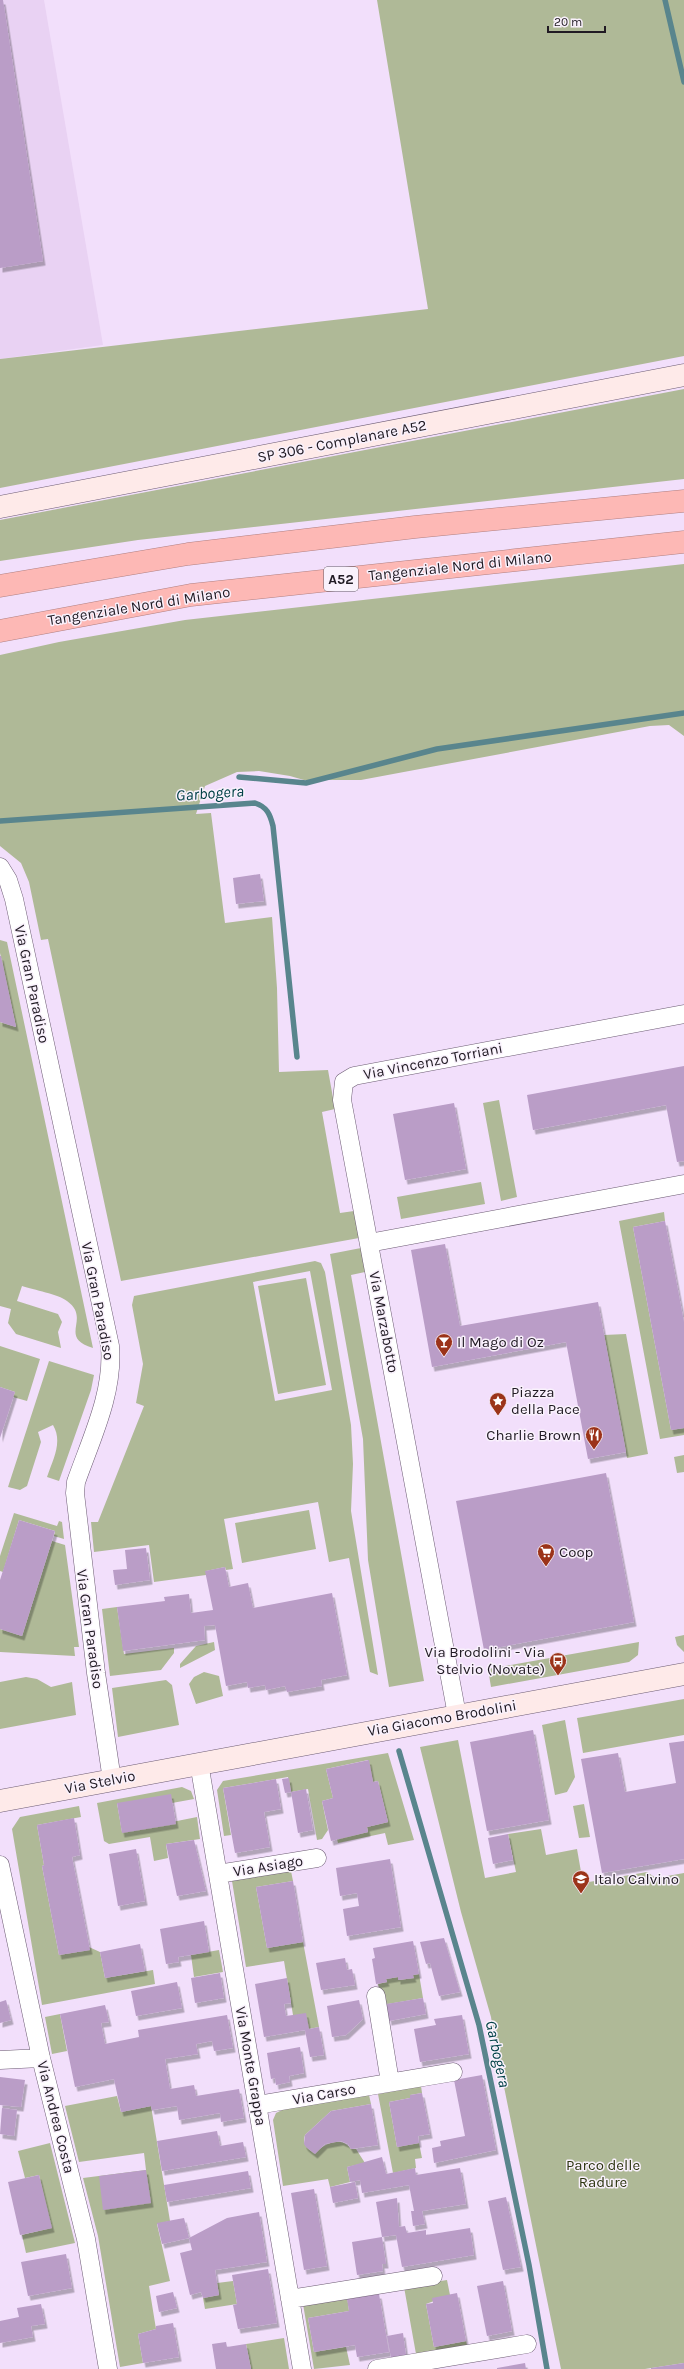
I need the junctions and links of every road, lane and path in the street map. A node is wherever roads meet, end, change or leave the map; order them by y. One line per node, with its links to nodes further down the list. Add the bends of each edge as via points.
1 (684, 375): 3 (street, SP 306 - Complanare A52)
2 (684, 501): 5 (highway, via 415,527 188,554)
3 (0, 507)
4 (684, 542): 6 (highway, Tangenziale Nord di Milano / A52, via 190,595)
5 (0, 586)
6 (0, 631)
7 (0, 867): 14 (street, Via Gran Paradiso, via 8,880 18,917 110,1346 111,1372 105,1398 76,1482 75,1494 95,1665)
8 (684, 1014): 10 (street, Via Vincenzo Torriani, via 347,1079 342,1089 342,1100)
9 (684, 1184): 10 (street)
10 (369, 1243): 12 (street, Via Marzabotto)
11 (684, 1674): 12 (street, Via Giacomo Brodolini)
12 (457, 1715): 13 (street, Via Giacomo Brodolini)
13 (200, 1763): 14 (street, Via Stelvio); 18 (street, Via Monte Grappa)
14 (112, 1780): 15 (street, Via Stelvio)
15 (0, 1801)
16 (317, 1858): 18 (street, Via Asiago)
17 (0, 1865): 20 (street, Via Andrea Costa)
18 (218, 1874): 24 (street, Via Monte Grappa)
19 (376, 1996): 23 (street)
20 (41, 2058): 21 (street); 28 (street, Via Andrea Costa, via 86,2239)
21 (0, 2060)
22 (453, 2072): 23 (street, Via Carso)
23 (390, 2082): 24 (street, Via Carso)
24 (257, 2105): 26 (street, Via Monte Grappa)
25 (433, 2276): 26 (street)
26 (290, 2300): 29 (street, Via Monte Grappa)
27 (527, 2344): 30 (street)
28 (108, 2369)
29 (302, 2369)
30 (377, 2369)

